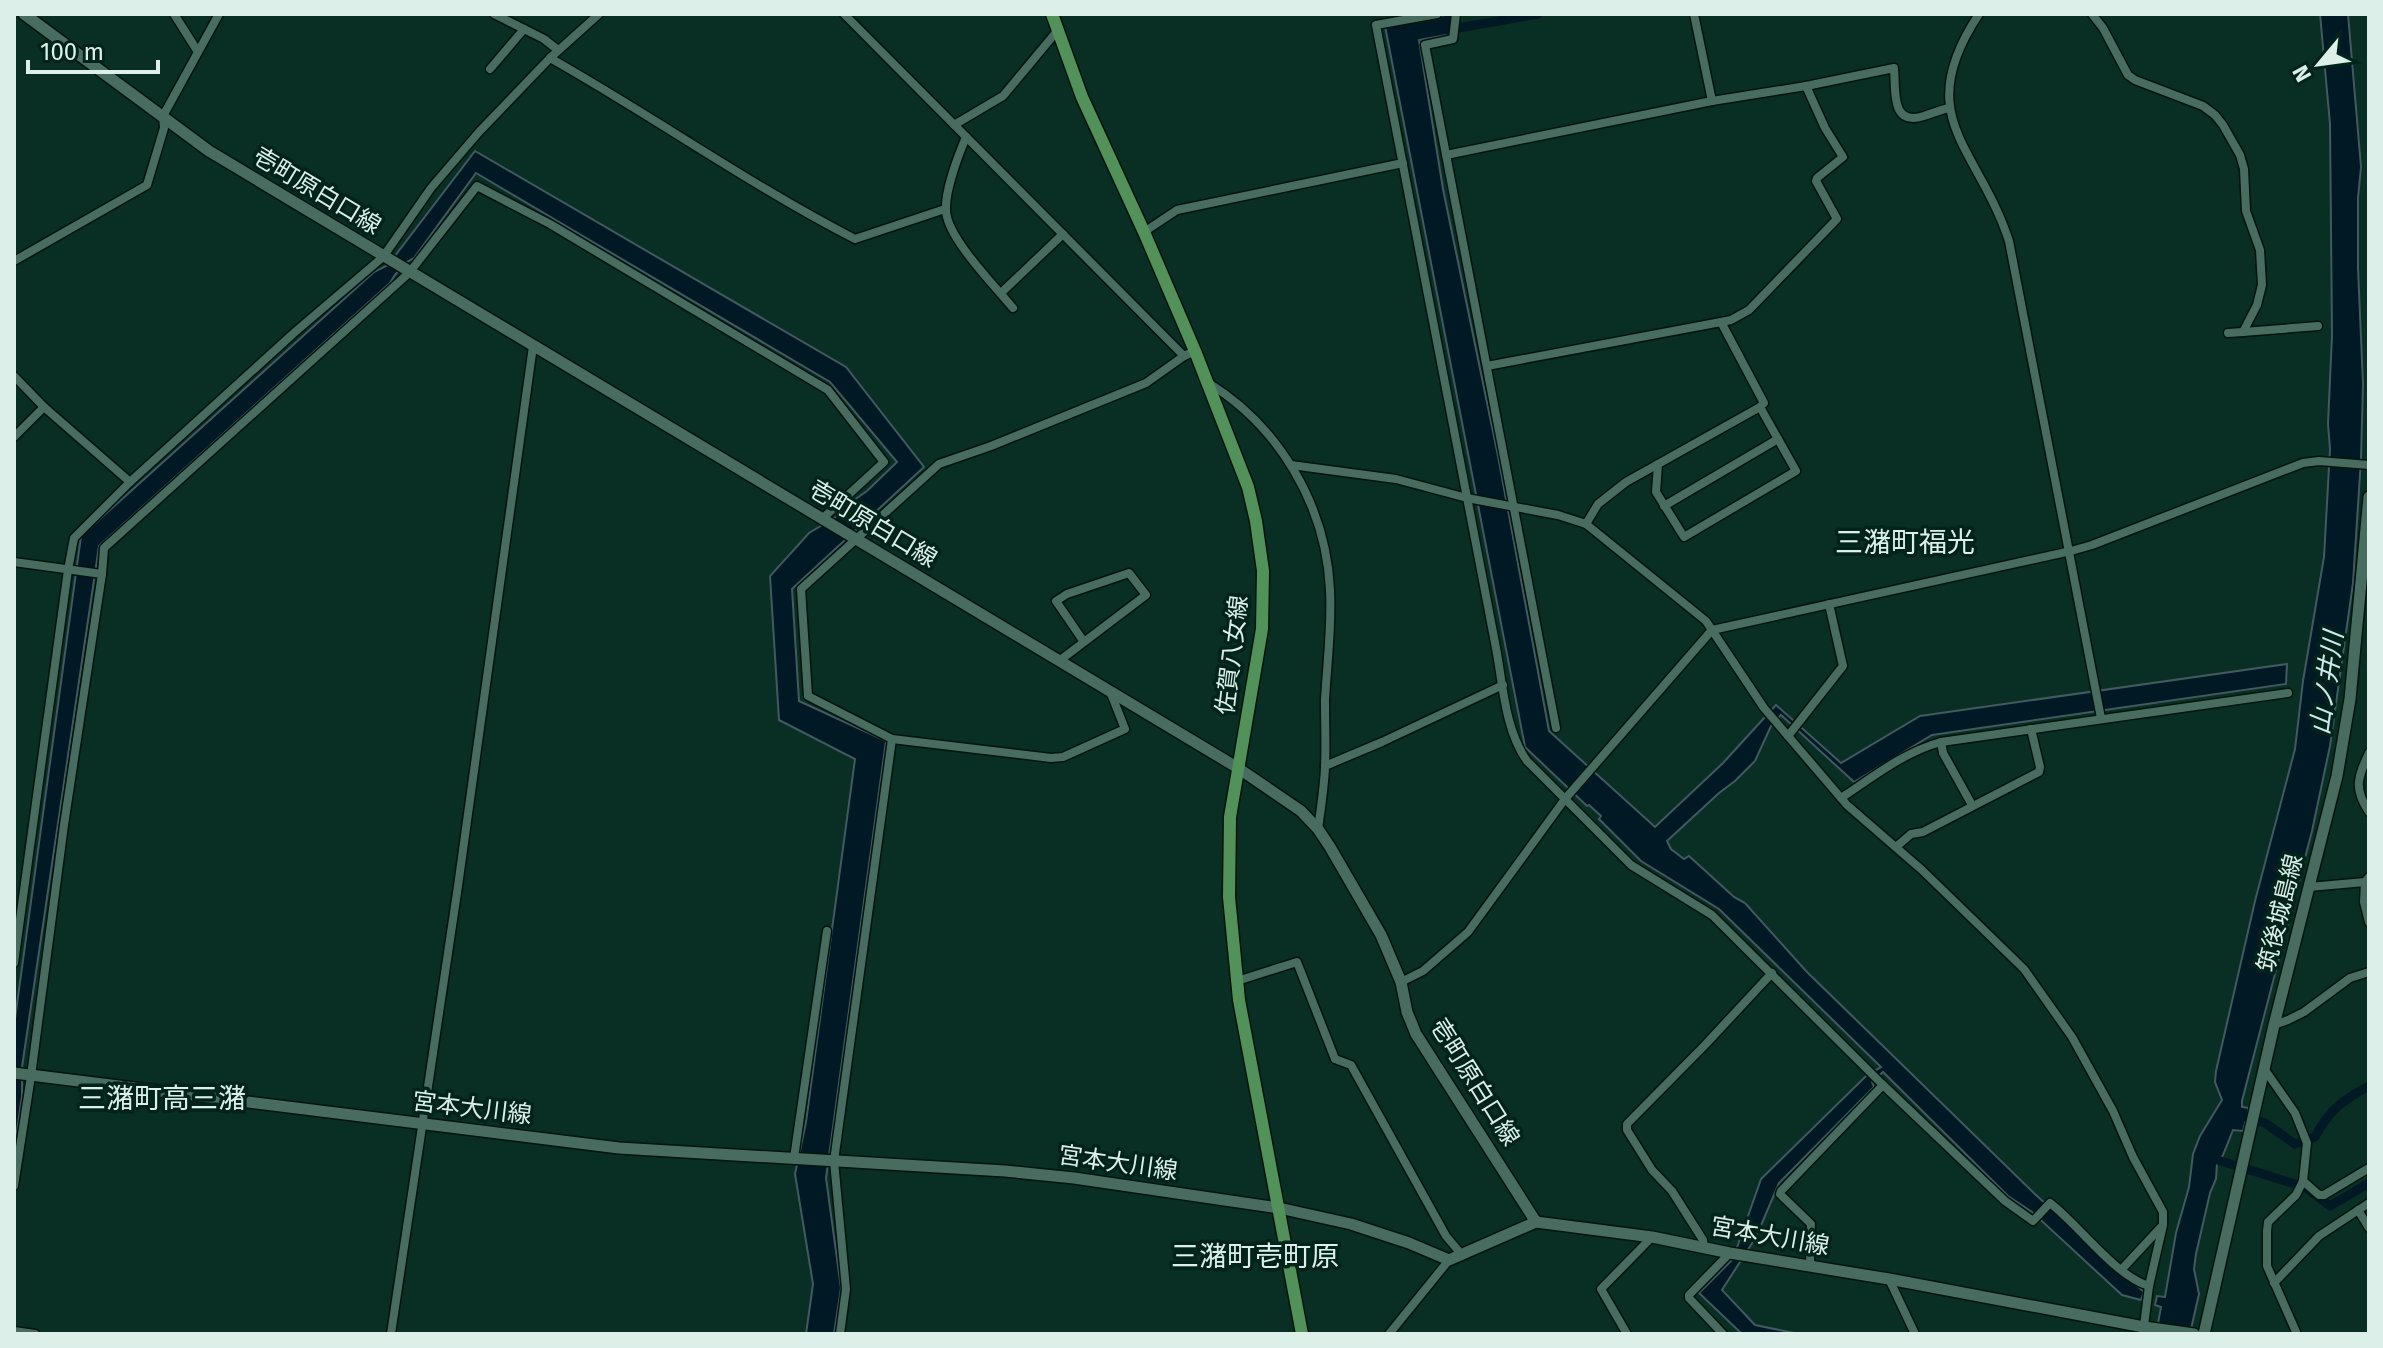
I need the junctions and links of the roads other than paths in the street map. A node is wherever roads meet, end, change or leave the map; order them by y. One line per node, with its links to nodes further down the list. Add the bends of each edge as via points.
1 (24, 14): 22 (main road, 壱町原白口線)
2 (174, 14): 16 (street)
3 (219, 14): 16 (street)
4 (494, 14): 13 (street)
5 (599, 14): 15 (street)
6 (844, 14): 23 (street)
7 (1052, 14): 14 (main road, 佐賀八女線)
8 (1437, 14): 26 (street, via 1376,25)
9 (1456, 14): 25 (street, via 1453,39 1425,45)
10 (1694, 14): 20 (street)
11 (1979, 14): 21 (street, via 1954,62)
12 (2092, 14): 37 (street, via 2128,75 2203,106 2215,115 2240,155 2262,285)
13 (524, 29): 15 (street); 18 (street)
14 (1058, 30): 23 (street, via 1003,96); 28 (main road, 佐賀八女線, via 1082,97)
15 (558, 50): 17 (street)
16 (198, 52): 22 (street)
17 (550, 58): 27 (street, via 855,239); 30 (street, via 431,188)
18 (490, 69)
19 (1806, 86): 20 (street); 21 (street, via 1894,68 1901,115 1923,117); 35 (street, via 1843,157 1816,181 1837,219 1749,310)
20 (1712, 101): 25 (street)
21 (1949, 108): 59 (street, via 2009,241)
22 (163, 116): 30 (main road, 壱町原白口線, via 209,151); 31 (street, via 147,185)
23 (954, 125): 24 (street)
24 (966, 137): 27 (street); 29 (street)
25 (1446, 155): 41 (street)
26 (1403, 163): 28 (street, via 1177,210); 53 (street)
27 (945, 209): 33 (street, via 961,246)
28 (1144, 232): 40 (main road, 佐賀八女線)
29 (1063, 234): 33 (street); 40 (street)
30 (386, 258): 32 (main road, 壱町原白口線); 51 (street, via 295,332)
31 (14, 261)
32 (406, 271): 39 (main road, 壱町原白口線); 56 (street, via 477,186 725,328 828,390 883,459); 62 (street, via 104,548)
33 (1001, 293): 34 (street)
34 (1013, 308)
35 (1721, 322): 41 (street); 45 (street, via 1764,403)
36 (2318, 326): 37 (street)
37 (2243, 332): 38 (street)
38 (2228, 333)
39 (533, 346): 56 (main road, 壱町原白口線); 98 (street)
40 (1189, 354): 43 (main road, 佐賀八女線); 58 (street, via 1146,383 939,464)
41 (1487, 366): 54 (street)
42 (14, 376): 44 (street)
43 (1206, 381): 49 (street, via 1240,405); 78 (main road, 佐賀八女線, via 1248,487 1263,571 1262,629)
44 (44, 407): 46 (street); 51 (street)
45 (1760, 407): 47 (street); 48 (street)
46 (15, 435)
47 (1778, 439): 55 (street); 55 (street, via 1796,471 1722,516 1684,537)
48 (1658, 464): 55 (street, via 1655,487); 57 (street, via 1606,497)
49 (1291, 465): 53 (street, via 1384,477); 77 (street, via 1319,521 1328,565)
50 (2369, 465): 59 (street, via 2303,463)
51 (130, 482): 61 (street, via 74,538)
52 (2369, 497): 86 (main road, 筑後城島線, via 2350,699)
53 (1470, 498): 54 (street); 67 (street)
54 (1512, 506): 57 (street); 71 (street)
55 (1664, 506)
56 (824, 520): 58 (main road, 壱町原白口線)
57 (1586, 524): 64 (street)
58 (854, 538): 66 (main road, 壱町原白口線); 74 (street, via 801,589 808,696)
59 (2071, 551): 63 (street); 70 (street)
60 (14, 562): 61 (street)
61 (68, 570): 62 (street); 89 (street)
62 (102, 574): 96 (street)
63 (1829, 604): 64 (street); 73 (street, via 1843,666)
64 (1712, 630): 73 (street); 79 (street)
65 (1084, 642): 65 (street, via 1146,595 1129,573 1056,601); 66 (street)
66 (1059, 661): 68 (main road, 壱町原白口線)
67 (1503, 685): 77 (street); 79 (street, via 1519,750)
68 (1110, 691): 74 (street, via 1125,729 1063,757); 78 (main road, 壱町原白口線)
69 (2288, 693): 70 (street)
70 (2101, 716): 72 (street)
71 (1556, 728)
72 (2031, 729): 75 (street); 81 (street, via 2039,772)
73 (1788, 736): 80 (street)
74 (892, 739): 100 (street)
75 (1941, 742): 80 (street, via 1892,764); 81 (street)
76 (2369, 753): 82 (street, via 2358,787)
77 (1325, 766): 83 (street)
78 (1238, 768): 83 (main road, 壱町原白口線, via 1301,811); 92 (main road, 佐賀八女線, via 1230,817 1229,897)
79 (1567, 798): 91 (street, via 1631,865 1712,915); 93 (street, via 1468,932 1423,971)
80 (1841, 798): 84 (street)
81 (1972, 805): 84 (street, via 1911,834)
82 (2369, 812)
83 (1318, 829): 93 (main road, 壱町原白口線, via 1381,935)
84 (1896, 847): 108 (street, via 2024,969 2056,1013 2113,1111 2163,1212)
85 (2367, 880): 86 (street); 87 (street, via 2364,902)
86 (2309, 887): 94 (main road, 筑後城島線)
87 (2369, 922)
88 (827, 931): 99 (street)
89 (14, 963)
90 (2369, 972): 94 (street, via 2350,978 2304,1012)
91 (1772, 973): 97 (street); 111 (street, via 1627,1124)
92 (1237, 981): 105 (main road, 佐賀八女線); 113 (street, via 1297,962 1335,1059 1351,1065 1446,1236)
93 (1401, 982): 107 (main road, 壱町原白口線, via 1416,1034)
94 (2274, 1025): 95 (main road, 筑後城島線)
95 (2265, 1070): 102 (street, via 2307,1143); 131 (main road, 筑後城島線)
96 (24, 1075): 98 (main road, 宮本大川線); 103 (street)
97 (1883, 1085): 115 (street, via 1781,1191 1811,1224); 116 (street, via 2005,1201 2033,1221 2050,1203)
98 (423, 1124): 99 (main road, 宮本大川線, via 619,1148); 123 (street)
99 (797, 1158): 100 (main road, 宮本大川線)
100 (831, 1161): 105 (main road, 宮本大川線, via 1057,1176); 124 (street, via 846,1289)
101 (2369, 1168): 102 (street, via 2324,1195)
102 (2303, 1181): 118 (street, via 2268,1222 2267,1266)
103 (14, 1186)
104 (2369, 1203): 106 (street)
105 (1279, 1208): 114 (main road, 宮本大川線, via 1351,1224); 125 (main road, 佐賀八女線)
106 (2358, 1210): 109 (street); 118 (street, via 2319,1236)
107 (1536, 1222): 110 (main road, 宮本大川線); 113 (main road)
108 (2163, 1225): 116 (street); 119 (street)
109 (2369, 1228)
110 (1652, 1237): 111 (main road, 宮本大川線); 127 (street, via 1601,1289)
111 (1704, 1248): 112 (main road, 宮本大川線)
112 (1730, 1253): 115 (main road, 宮本大川線); 128 (street, via 1689,1295)
113 (1462, 1255): 114 (main road)
114 (1449, 1260): 126 (street)
115 (1810, 1266): 117 (main road, 宮本大川線)
116 (2122, 1269): 119 (street)
117 (1889, 1279): 120 (main road, 宮本大川線); 129 (street)
118 (2274, 1283): 132 (street)
119 (2149, 1286): 120 (street)
120 (2145, 1329): 130 (main road, 宮本大川線)
121 (14, 1331): 122 (street)
122 (35, 1334)
123 (391, 1334)
124 (840, 1334)
125 (1302, 1334)
126 (1389, 1334)
127 (1627, 1334)
128 (1723, 1334)
129 (1915, 1334)
130 (2194, 1334)
131 (2204, 1334)
132 (2297, 1334)

